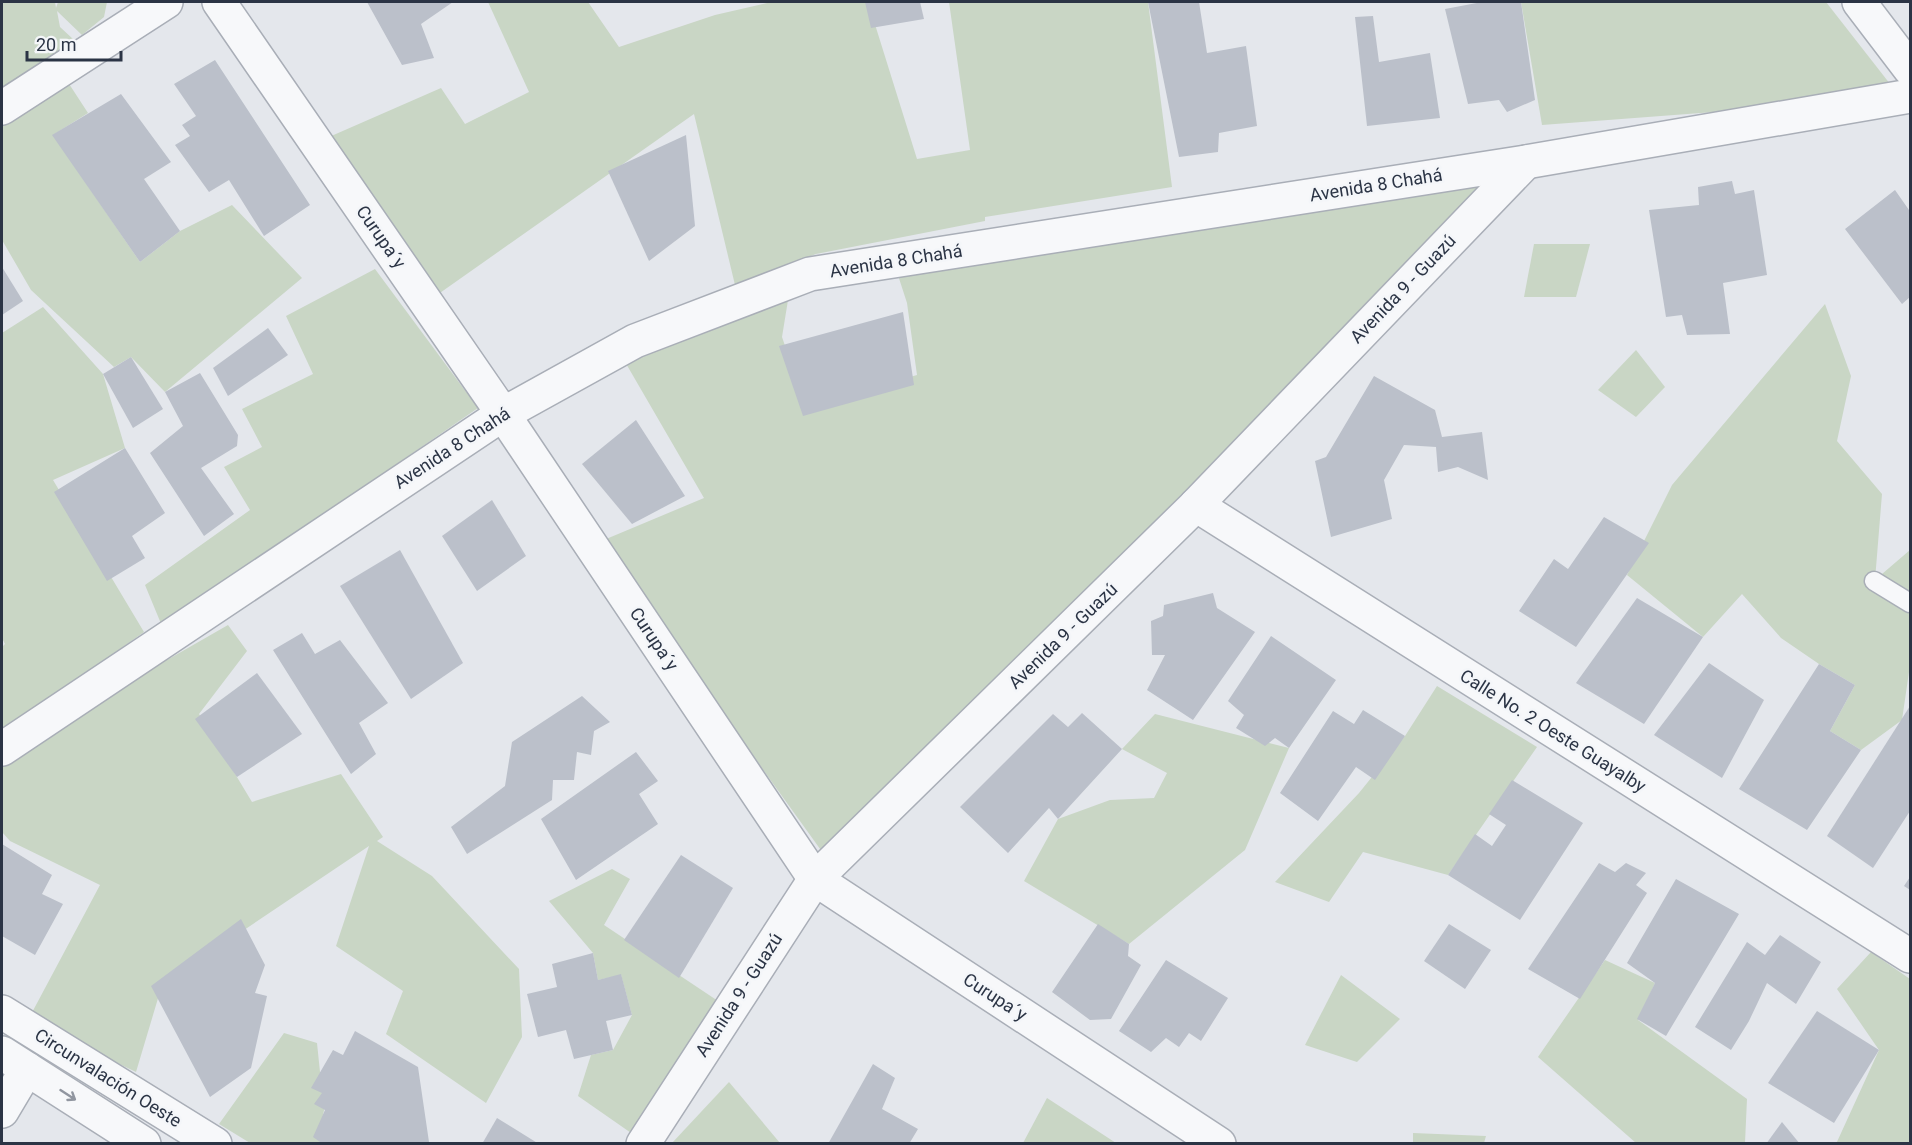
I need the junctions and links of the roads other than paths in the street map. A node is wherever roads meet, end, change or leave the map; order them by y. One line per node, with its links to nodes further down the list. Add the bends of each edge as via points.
1 (166, 2): 6 (street)
2 (219, 2): 8 (street, Curupa´y)
3 (1859, 2): 4 (street)
4 (1911, 69)
5 (1911, 96): 7 (street, Avenida 8 Chahá)
6 (2, 108)
7 (1526, 162): 8 (street, Avenida 8 Chahá, via 810,274 635,341); 9 (street, Avenida 9 - Guazú)
8 (503, 414): 12 (street, Avenida 8 Chahá); 13 (street, Curupa´y)
9 (1196, 505): 13 (street, Avenida 9 - Guazú); 14 (street, Calle No. 2 Oeste Guayalby)
10 (1874, 581): 11 (lane)
11 (1911, 603)
12 (2, 749)
13 (815, 879): 20 (street, Avenida 9 - Guazú); 21 (street, Curupa´y)
14 (1911, 956)
15 (2, 1012): 19 (street, Circunvalación Oeste)
16 (14, 1061): 17 (street); 18 (street, one-way to 18)
17 (2, 1111)
18 (144, 1143)
19 (214, 1143)
20 (643, 1143)
21 (1219, 1143)

